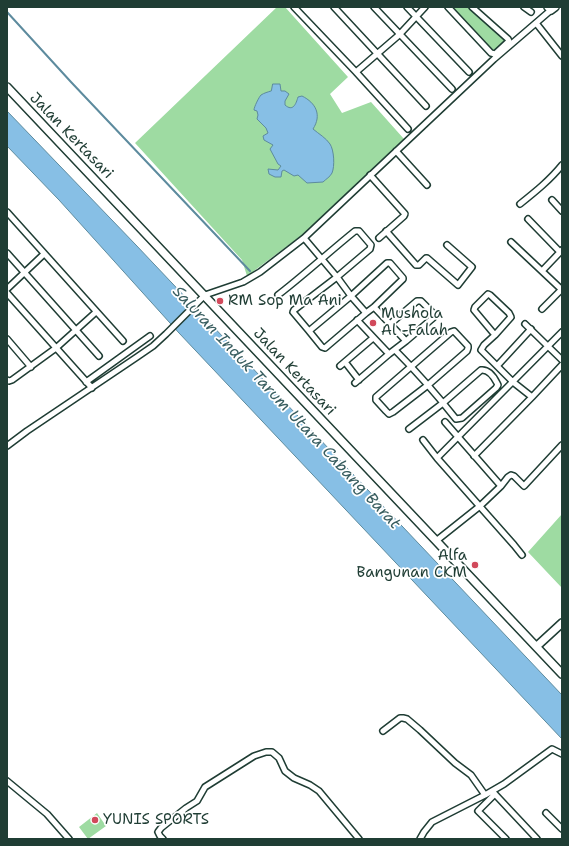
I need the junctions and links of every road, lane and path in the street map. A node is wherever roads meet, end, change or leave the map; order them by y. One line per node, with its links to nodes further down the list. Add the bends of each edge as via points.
1 (294, 7): 16 (street)
2 (334, 7): 14 (street)
3 (374, 7): 13 (street)
4 (407, 7): 11 (street)
5 (425, 7): 11 (street)
6 (448, 7): 7 (street, via 491,53 496,54 509,41 508,39)
7 (472, 7)
8 (524, 7): 10 (street)
9 (551, 8): 12 (street)
10 (531, 12)
11 (416, 16): 13 (street); 17 (street)
12 (536, 22): 15 (street); 22 (street)
13 (399, 35): 14 (street); 19 (street)
14 (377, 54): 16 (street); 20 (street)
15 (562, 56)
16 (356, 72): 21 (street)
17 (469, 72)
18 (7, 87): 47 (street, Jalan Kertasari)
19 (452, 89)
20 (426, 106)
21 (408, 129)
22 (396, 151): 24 (street); 25 (street)
23 (562, 165): 27 (street)
24 (370, 175): 31 (street, via 405,214); 32 (street)
25 (427, 185)
26 (552, 200): 28 (street)
27 (520, 204)
28 (562, 211)
29 (7, 212): 38 (street)
30 (528, 219): 36 (street)
31 (386, 231): 33 (street); 35 (street, via 416,265 427,258 458,285 472,267)
32 (304, 238): 39 (street); 47 (street, via 243,282)
33 (379, 238)
34 (511, 242): 40 (street)
35 (447, 245)
36 (561, 251): 40 (street)
37 (7, 253): 41 (street)
38 (44, 254): 41 (street); 51 (street)
39 (321, 259): 42 (street); 42 (street, via 355,231 371,244 370,249); 46 (street)
40 (542, 271): 44 (street)
41 (25, 273): 43 (street); 57 (street)
42 (337, 277): 48 (street); 58 (street, via 293,311)
43 (7, 289)
44 (562, 289): 50 (street)
45 (7, 293): 67 (street)
46 (278, 295)
47 (205, 296): 80 (street, via 154,345); 93 (street, Jalan Kertasari)
48 (351, 296): 49 (street, via 390,263 403,280); 52 (street); 58 (street)
49 (374, 307): 52 (street); 54 (street)
50 (542, 309)
51 (96, 312): 57 (street); 64 (street)
52 (366, 313): 53 (street)
53 (357, 320): 58 (street, via 325,348); 62 (street)
54 (390, 324): 65 (street); 65 (street, via 417,301 421,301 434,314 433,318)
55 (525, 324): 56 (street)
56 (531, 329): 66 (street); 74 (street)
57 (76, 330): 67 (street); 70 (street)
58 (309, 331)
59 (562, 332): 66 (street)
60 (495, 335): 60 (street, via 474,310 488,294 511,316); 74 (street, via 481,350)
61 (150, 336): 77 (street)
62 (372, 338): 69 (street); 69 (street, via 342,364 357,381)
63 (7, 339): 75 (street)
64 (123, 341)
65 (406, 341): 68 (street)
66 (548, 346): 71 (street); 78 (street)
67 (56, 348): 75 (street); 77 (street)
68 (395, 350): 69 (street); 73 (street)
69 (388, 354)
70 (99, 356)
71 (562, 360)
72 (562, 365): 81 (street)
73 (411, 366): 79 (street); 79 (street, via 376,397 386,412 393,412); 79 (street, via 451,332 456,332 468,346 467,351)
74 (497, 366): 78 (street)
75 (31, 367): 76 (street, via 12,380)
76 (7, 380)
77 (86, 382): 80 (street)
78 (514, 382): 81 (street); 85 (street)
79 (428, 385): 82 (street)
80 (92, 388): 88 (street)
81 (532, 398): 89 (street)
82 (443, 403): 82 (street, via 456,420 462,418 496,388 498,383 488,371 481,370); 84 (street)
83 (445, 422): 85 (street)
84 (409, 429)
85 (458, 438): 89 (street); 90 (street)
86 (423, 440): 90 (street)
87 (562, 445): 91 (street, via 524,486 511,475)
88 (7, 446)
89 (474, 456): 91 (street)
90 (437, 458): 92 (street)
91 (501, 486): 92 (street)
92 (480, 506): 93 (street); 94 (street)
93 (436, 541): 96 (street, Jalan Kertasari)
94 (522, 555)
95 (562, 623): 96 (street)
96 (537, 646): 97 (street, Jalan Kertasari)
97 (562, 674)
98 (383, 731): 102 (street, via 400,718 407,719 471,775)
99 (562, 754): 101 (street, via 552,749)
100 (7, 781): 105 (street, via 47,814)
101 (494, 793): 102 (street); 109 (street, via 478,811); 110 (street)
102 (485, 795): 108 (street, via 432,822)
103 (546, 813): 104 (street)
104 (562, 829)
105 (69, 839)
106 (164, 839): 107 (street, via 158,832 161,828 198,801 206,787 254,756 266,752 272,752 279,758 285,771 294,778 319,791)
107 (359, 839)
108 (420, 839)
109 (506, 839)
110 (537, 839)

